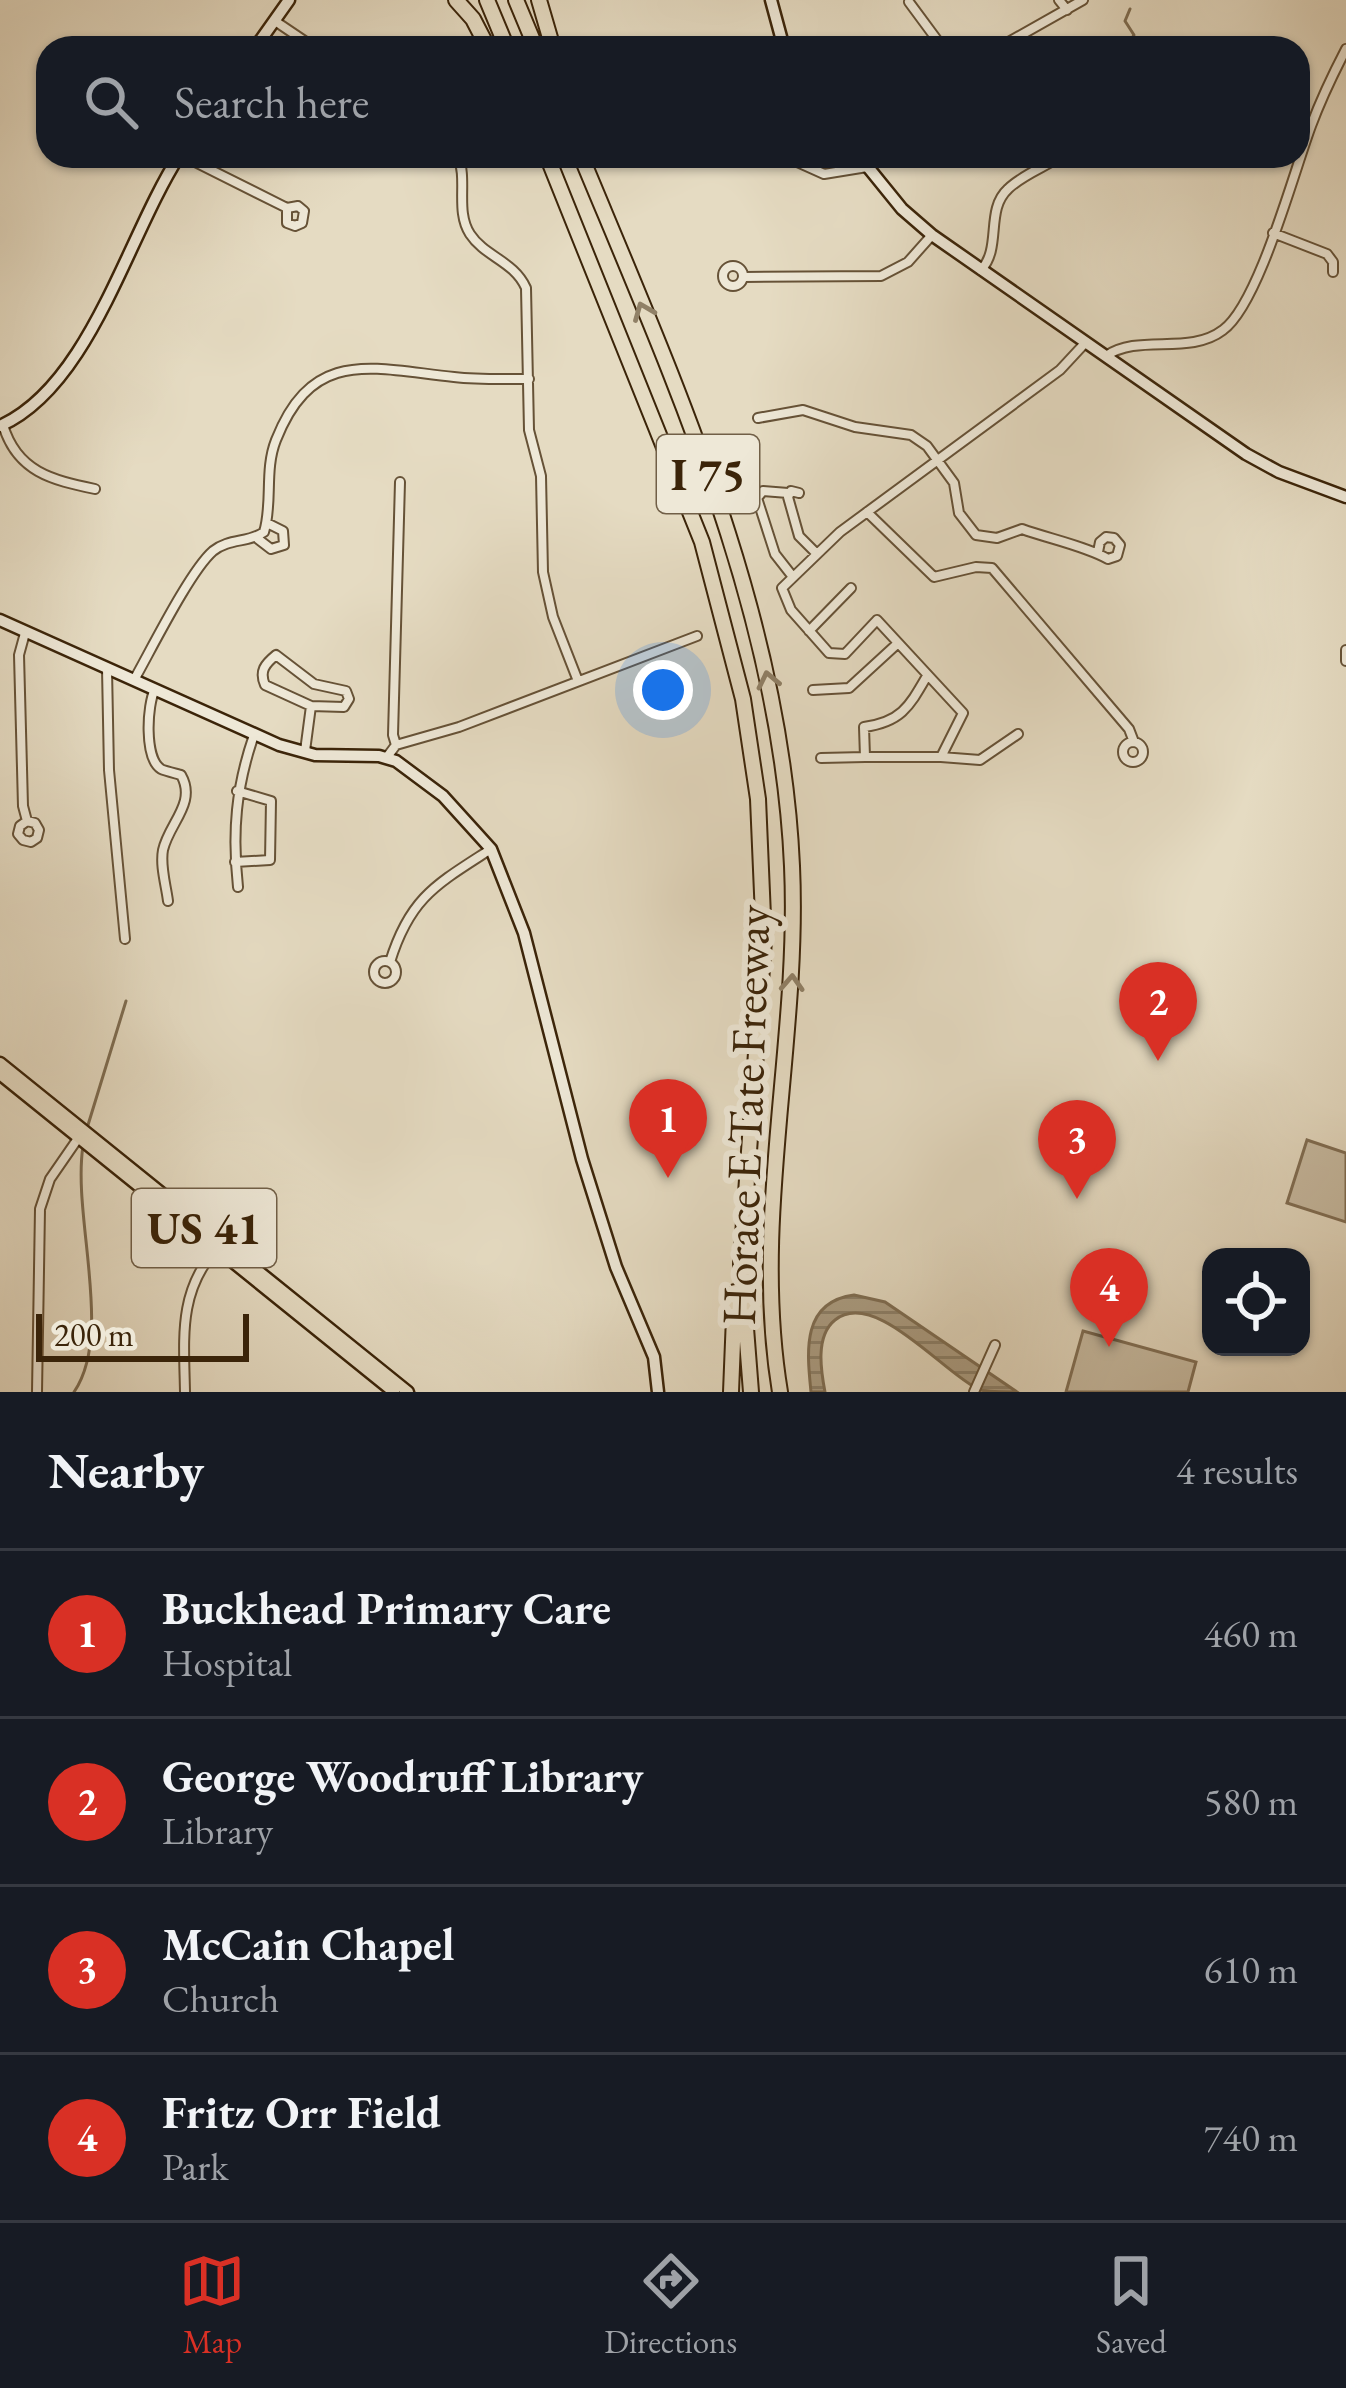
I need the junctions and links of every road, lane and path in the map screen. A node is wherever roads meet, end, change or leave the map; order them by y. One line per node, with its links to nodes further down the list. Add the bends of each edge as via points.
1 (289, 0): 11 (main road)
2 (456, 0): 14 (highway)
3 (487, 0): 15 (highway)
4 (516, 0): 16 (highway)
5 (539, 0): 17 (highway)
6 (771, 0): 18 (main road)
7 (1059, 0): 10 (street)
8 (1083, 0): 10 (street)
9 (909, 2): 19 (street)
10 (1067, 10): 20 (street)
11 (275, 21): 12 (main road); 13 (street)
12 (264, 36)
13 (297, 36)
14 (482, 36)
15 (502, 36)
16 (531, 36)
17 (550, 36)
18 (781, 36)
19 (934, 36)
20 (1020, 36)
21 (1346, 49): 22 (street)
22 (1310, 131)
23 (173, 168): 43 (main road, via 72,361 40,402)
24 (201, 168): 33 (street)
25 (462, 168): 41 (street, via 471,236 515,269 526,288)
26 (548, 168): 90 (highway, Horace E Tate Freeway / I 75, via 702,542 743,699 760,819 764,940)
27 (587, 168): 99 (highway, Horace E Tate Freeway / I 75, one-way to 27, via 771,1246 793,915 781,750 724,515)
28 (811, 168): 29 (street)
29 (840, 168)
30 (870, 168): 35 (main road)
31 (1042, 168): 36 (street, via 1006,190)
32 (1297, 168): 34 (street)
33 (287, 208)
34 (1273, 233): 37 (street, via 1327,254); 40 (street, via 1223,331)
35 (932, 236): 36 (main road); 38 (street, via 881,276)
36 (981, 270): 39 (main road)
37 (1333, 272)
38 (744, 277)
39 (1086, 342): 40 (main road); 44 (street)
40 (1106, 356): 47 (main road, via 1264,465)
41 (529, 379): 49 (street, via 367,366 326,376 302,396 277,438); 65 (street, via 545,585)
42 (758, 418): 44 (street, via 802,410 855,428 902,431)
43 (2, 425): 46 (street, via 29,468)
44 (937, 462): 48 (street); 51 (street, via 976,535 1022,529)
45 (400, 482): 72 (street)
46 (95, 489)
47 (1346, 497)
48 (867, 512): 52 (street); 71 (street, via 934,577 992,568)
49 (267, 523): 50 (street); 50 (street, via 284,531 284,544 271,549)
50 (256, 538): 64 (street, via 229,541 207,556)
51 (1099, 552)
52 (817, 554): 53 (street); 53 (street, via 799,536 793,493 763,491 757,498 775,554)
53 (793, 577): 56 (street, via 782,588)
54 (851, 588): 56 (street)
55 (0, 620): 57 (main road)
56 (808, 631): 59 (street, via 829,652 845,654 877,620)
57 (26, 633): 62 (main road); 79 (street, via 19,655)
58 (697, 636): 65 (street)
59 (897, 644): 63 (street); 66 (street, via 849,688)
60 (1346, 650): 61 (street)
61 (1346, 661)
62 (107, 669): 64 (main road); 84 (street)
63 (927, 676): 75 (street, via 907,712 864,727); 76 (street, via 963,713)
64 (134, 680): 67 (main road)
65 (578, 681): 72 (street)
66 (813, 690)
67 (159, 691): 70 (main road); 83 (street, via 148,716 153,759 186,784 162,855)
68 (311, 706): 68 (street, via 265,685 265,664 276,655 350,699 344,707); 73 (street)
69 (1018, 734): 76 (street, via 980,760)
70 (254, 735): 73 (main road); 78 (street)
71 (1134, 742)
72 (396, 745): 74 (street)
73 (304, 753): 74 (main road)
74 (387, 757): 80 (main road, via 443,796)
75 (865, 757): 76 (street); 77 (street)
76 (941, 757)
77 (820, 758)
78 (237, 791): 81 (street); 81 (street, via 271,801 270,860)
79 (27, 821)
80 (491, 849): 85 (street, via 421,898); 96 (main road, via 524,933 582,1159 657,1366)
81 (235, 862): 82 (street)
82 (238, 887)
83 (168, 902)
84 (125, 939)
85 (390, 962)
86 (0, 1063): 88 (main road, US 41)
87 (0, 1074): 88 (main road, US 41)
88 (81, 1134): 89 (main road, US 41); 92 (street, via 40,1209)
89 (219, 1246): 93 (street, via 188,1294); 94 (main road, US 41); 95 (main road, US 41)
90 (741, 1264): 97 (highway); 98 (highway, Horace E Tate Freeway / I 75)
91 (995, 1345): 100 (street)
92 (38, 1392)
93 (185, 1392)
94 (394, 1392)
95 (407, 1392)
96 (658, 1392)
97 (731, 1392)
98 (751, 1392)
99 (780, 1392)
100 (974, 1392)

